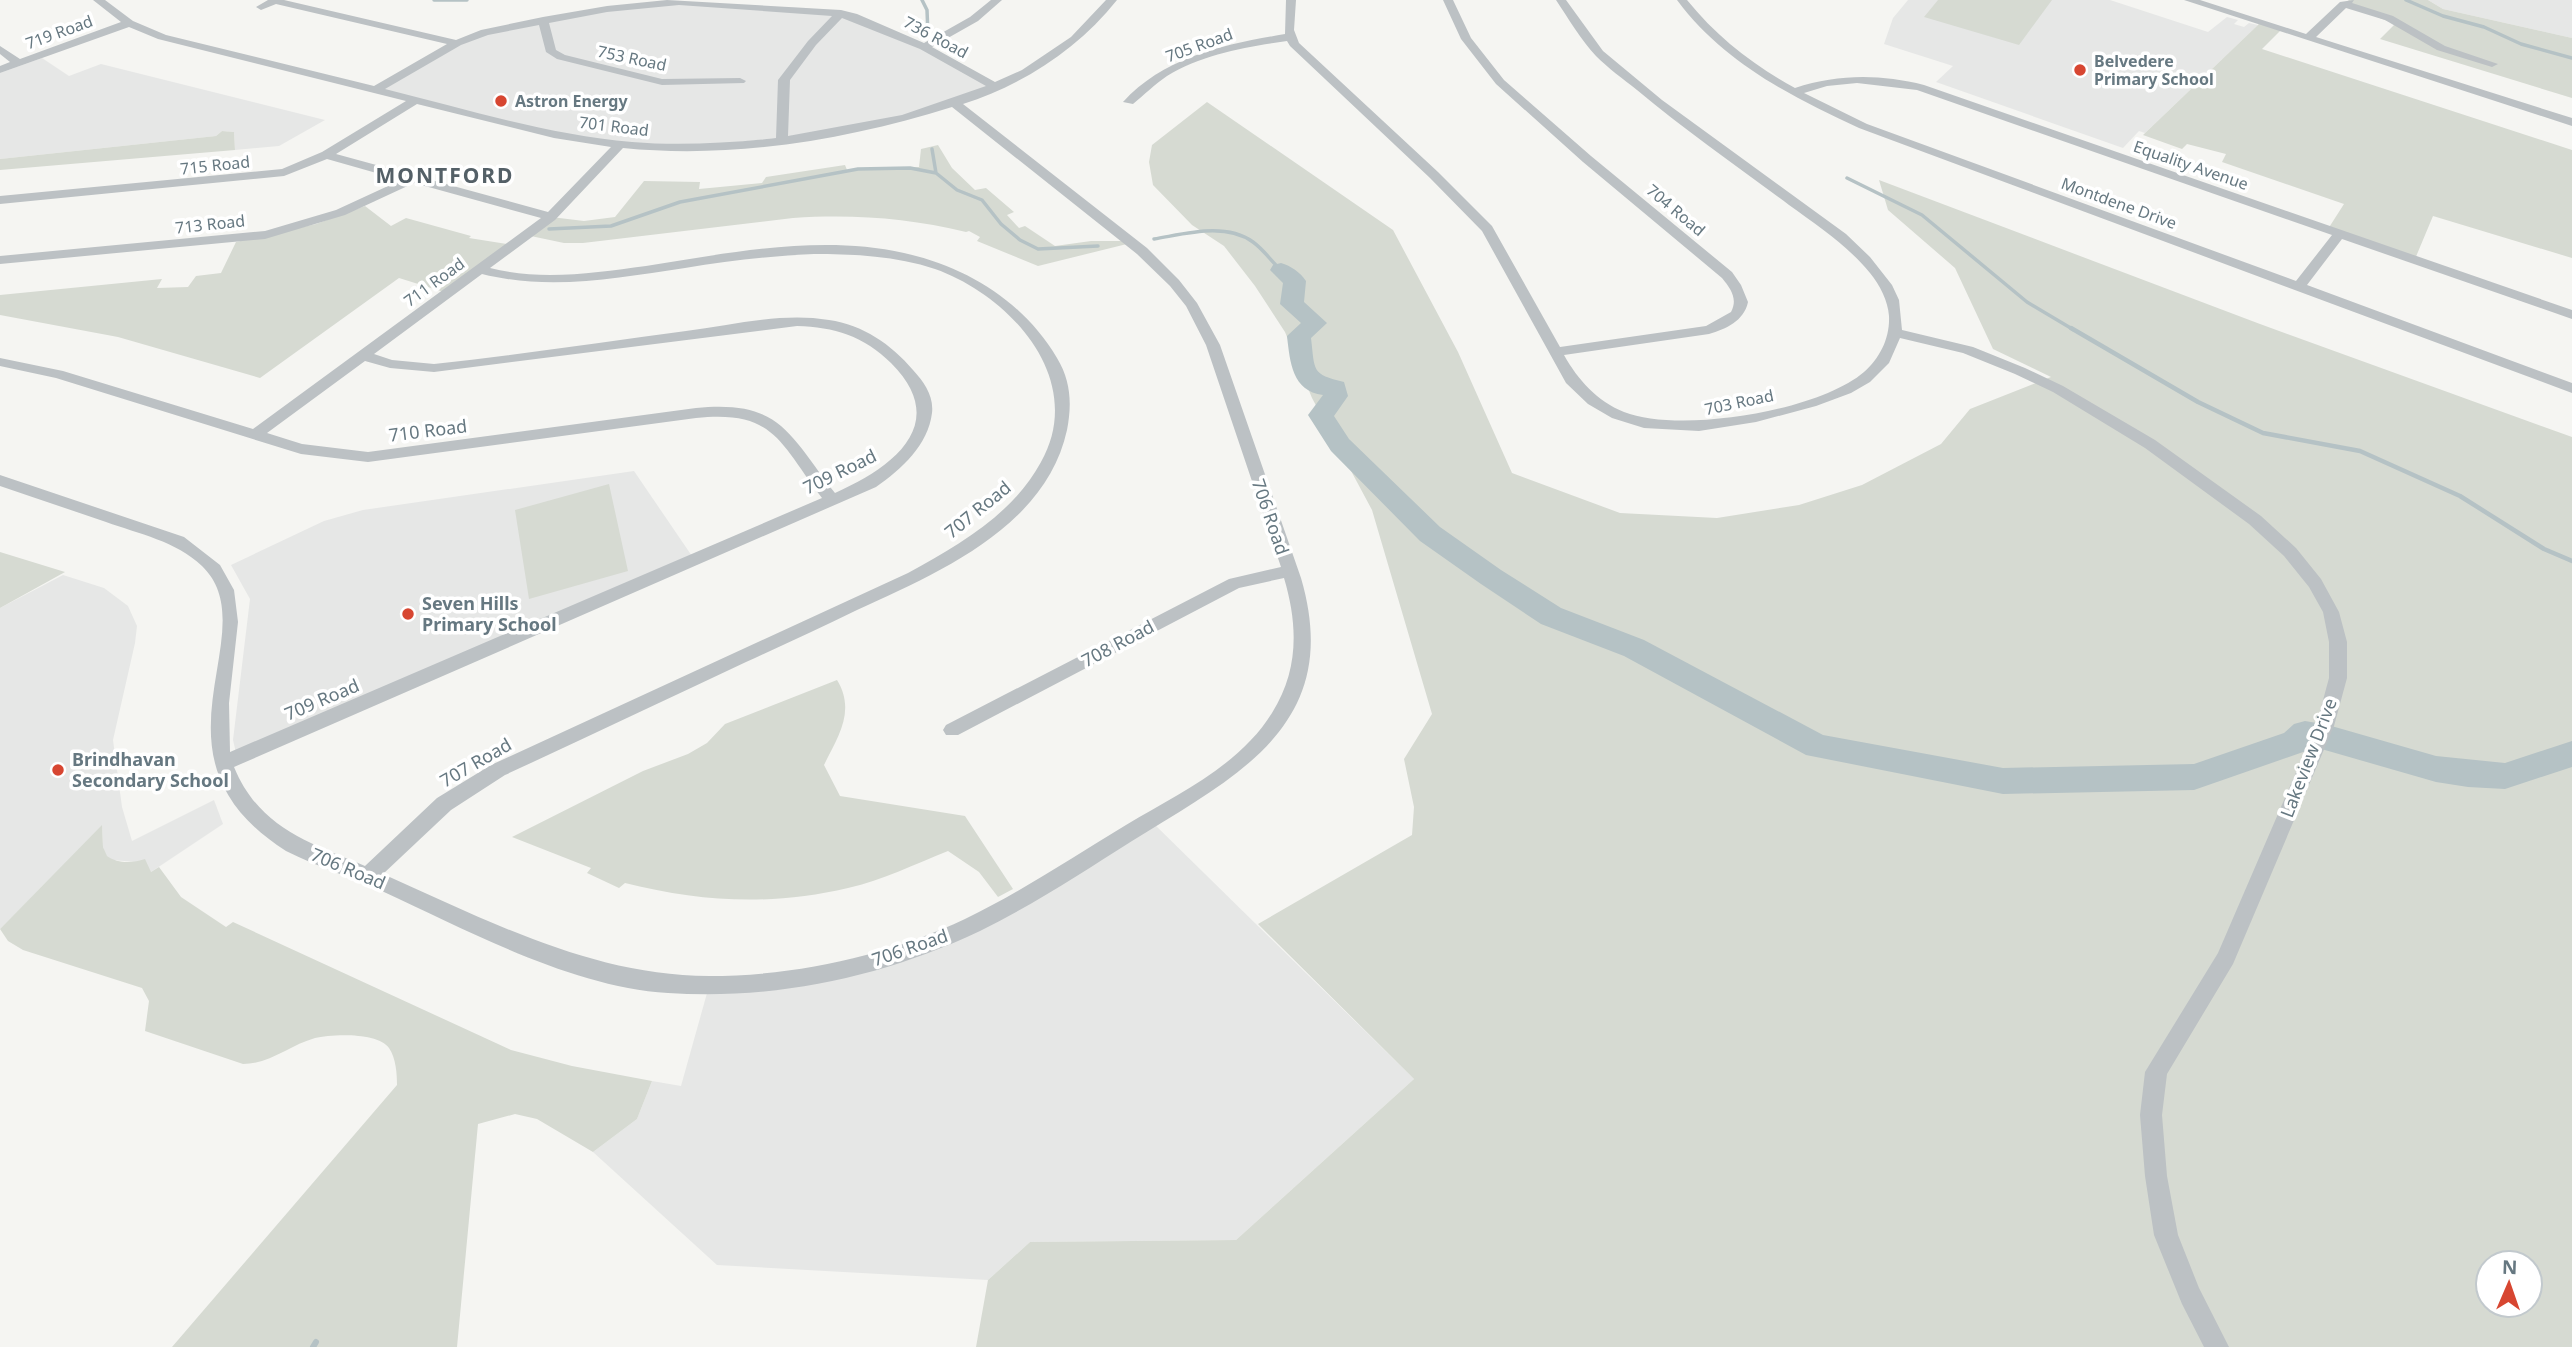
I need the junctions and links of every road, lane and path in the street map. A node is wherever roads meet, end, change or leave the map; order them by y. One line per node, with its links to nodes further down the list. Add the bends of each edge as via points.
1 (98, 0): 15 (street, 701 Road)
2 (997, 0): 20 (street, via 974,19)
3 (1112, 0): 27 (street, 701 Road, via 1062,49)
4 (1291, 0): 17 (street)
5 (1448, 0): 46 (street, 704 Road, via 1466,39 1500,82 1727,275 1740,293 1740,311 1724,325 1709,330)
6 (1561, 0): 45 (street, via 1599,53 1867,259 1890,292)
7 (1682, 0): 29 (street, Montdene Drive, via 1735,54)
8 (2189, 0): 18 (street)
9 (2326, 0): 10 (street)
10 (2345, 3): 16 (street); 18 (street)
11 (606, 5): 13 (street, 736 Road, via 695,3); 14 (street, 736 Road)
12 (261, 7): 19 (street, via 275,1)
13 (841, 13): 20 (street, 736 Road, via 868,20); 34 (street, via 783,80)
14 (543, 20): 19 (street, 736 Road); 26 (street, 753 Road, via 551,52 561,57 662,82)
15 (129, 23): 23 (street, 719 Road); 28 (street, 701 Road, via 162,37)
16 (2406, 29): 22 (street, via 2403,36 2411,43); 24 (street, via 2441,48)
17 (1289, 37): 32 (street, 705 Road, via 1233,47 1182,64); 46 (street, 703 Road, via 1487,229)
18 (2308, 38): 33 (street)
19 (457, 43): 28 (street, 736 Road)
20 (924, 47): 27 (street, 736 Road)
21 (0, 49): 23 (street)
22 (2439, 55)
23 (18, 63): 25 (street, 719 Road)
24 (2491, 64)
25 (0, 70)
26 (740, 81)
27 (994, 86): 31 (street, 701 Road)
28 (375, 90): 30 (street, 701 Road)
29 (1794, 92): 40 (street, Equality Avenue, via 1841,79 1877,79 1920,87); 43 (street, Montdene Drive, via 1874,130)
30 (415, 100): 35 (street, 701 Road, via 534,130); 36 (street, 715 Road)
31 (953, 102): 34 (street, 701 Road, via 876,125); 53 (street, 706 Road, via 1142,251 1190,299 1213,345)
32 (1129, 102)
33 (2572, 122)
34 (782, 141): 35 (street, 701 Road, via 692,147)
35 (620, 144): 39 (street, 711 Road)
36 (327, 155): 37 (street); 38 (street, 715 Road, via 267,175)
37 (412, 178): 39 (street); 41 (street, 713 Road, via 353,209 265,235)
38 (0, 201)
39 (551, 217): 42 (street, 711 Road)
40 (2340, 233): 43 (street); 44 (street, Equality Avenue)
41 (0, 260)
42 (481, 270): 47 (street, 711 Road); 56 (street, 707 Road, via 561,280 836,249 915,260 981,286 1017,317 1048,354 1064,408 1050,460 1033,488 968,546 889,588 498,770 444,804)
43 (2298, 288): 49 (street, Montdene Drive)
44 (2572, 314)
45 (1897, 333): 46 (street, 703 Road, via 1886,358 1855,385 1810,404 1696,428 1665,427 1603,407 1571,380); 57 (street, Lakeview Drive, via 1968,351 2058,389 2150,444 2198,476 2290,552 2315,583 2330,612 2338,642 2338,678 2325,726 2226,958 2156,1072 2151,1115 2166,1235)
46 (1555, 352)
47 (363, 355): 50 (street, 711 Road); 52 (street, 709 Road, via 390,364 434,368 764,325 810,322 852,330 897,360 923,392 925,407 915,442 888,472)
48 (0, 362): 50 (street, 710 Road, via 58,374)
49 (2572, 388)
50 (256, 434): 52 (street, 710 Road, via 302,449 368,457 696,413 744,412 775,426)
51 (0, 480): 55 (street, 706 Road, via 178,541 216,571 226,591 230,617 217,742)
52 (831, 499): 55 (street, 709 Road)
53 (1288, 571): 54 (street, 708 Road, via 1235,583); 56 (street, 706 Road, via 1305,646 1288,705 1274,729 1222,776 1135,830 973,925 911,950 854,967 761,982 664,984 582,966)
54 (952, 730)
55 (222, 764): 56 (street, 706 Road, via 238,797 268,829 295,847)
56 (367, 877)
57 (2217, 1347)

